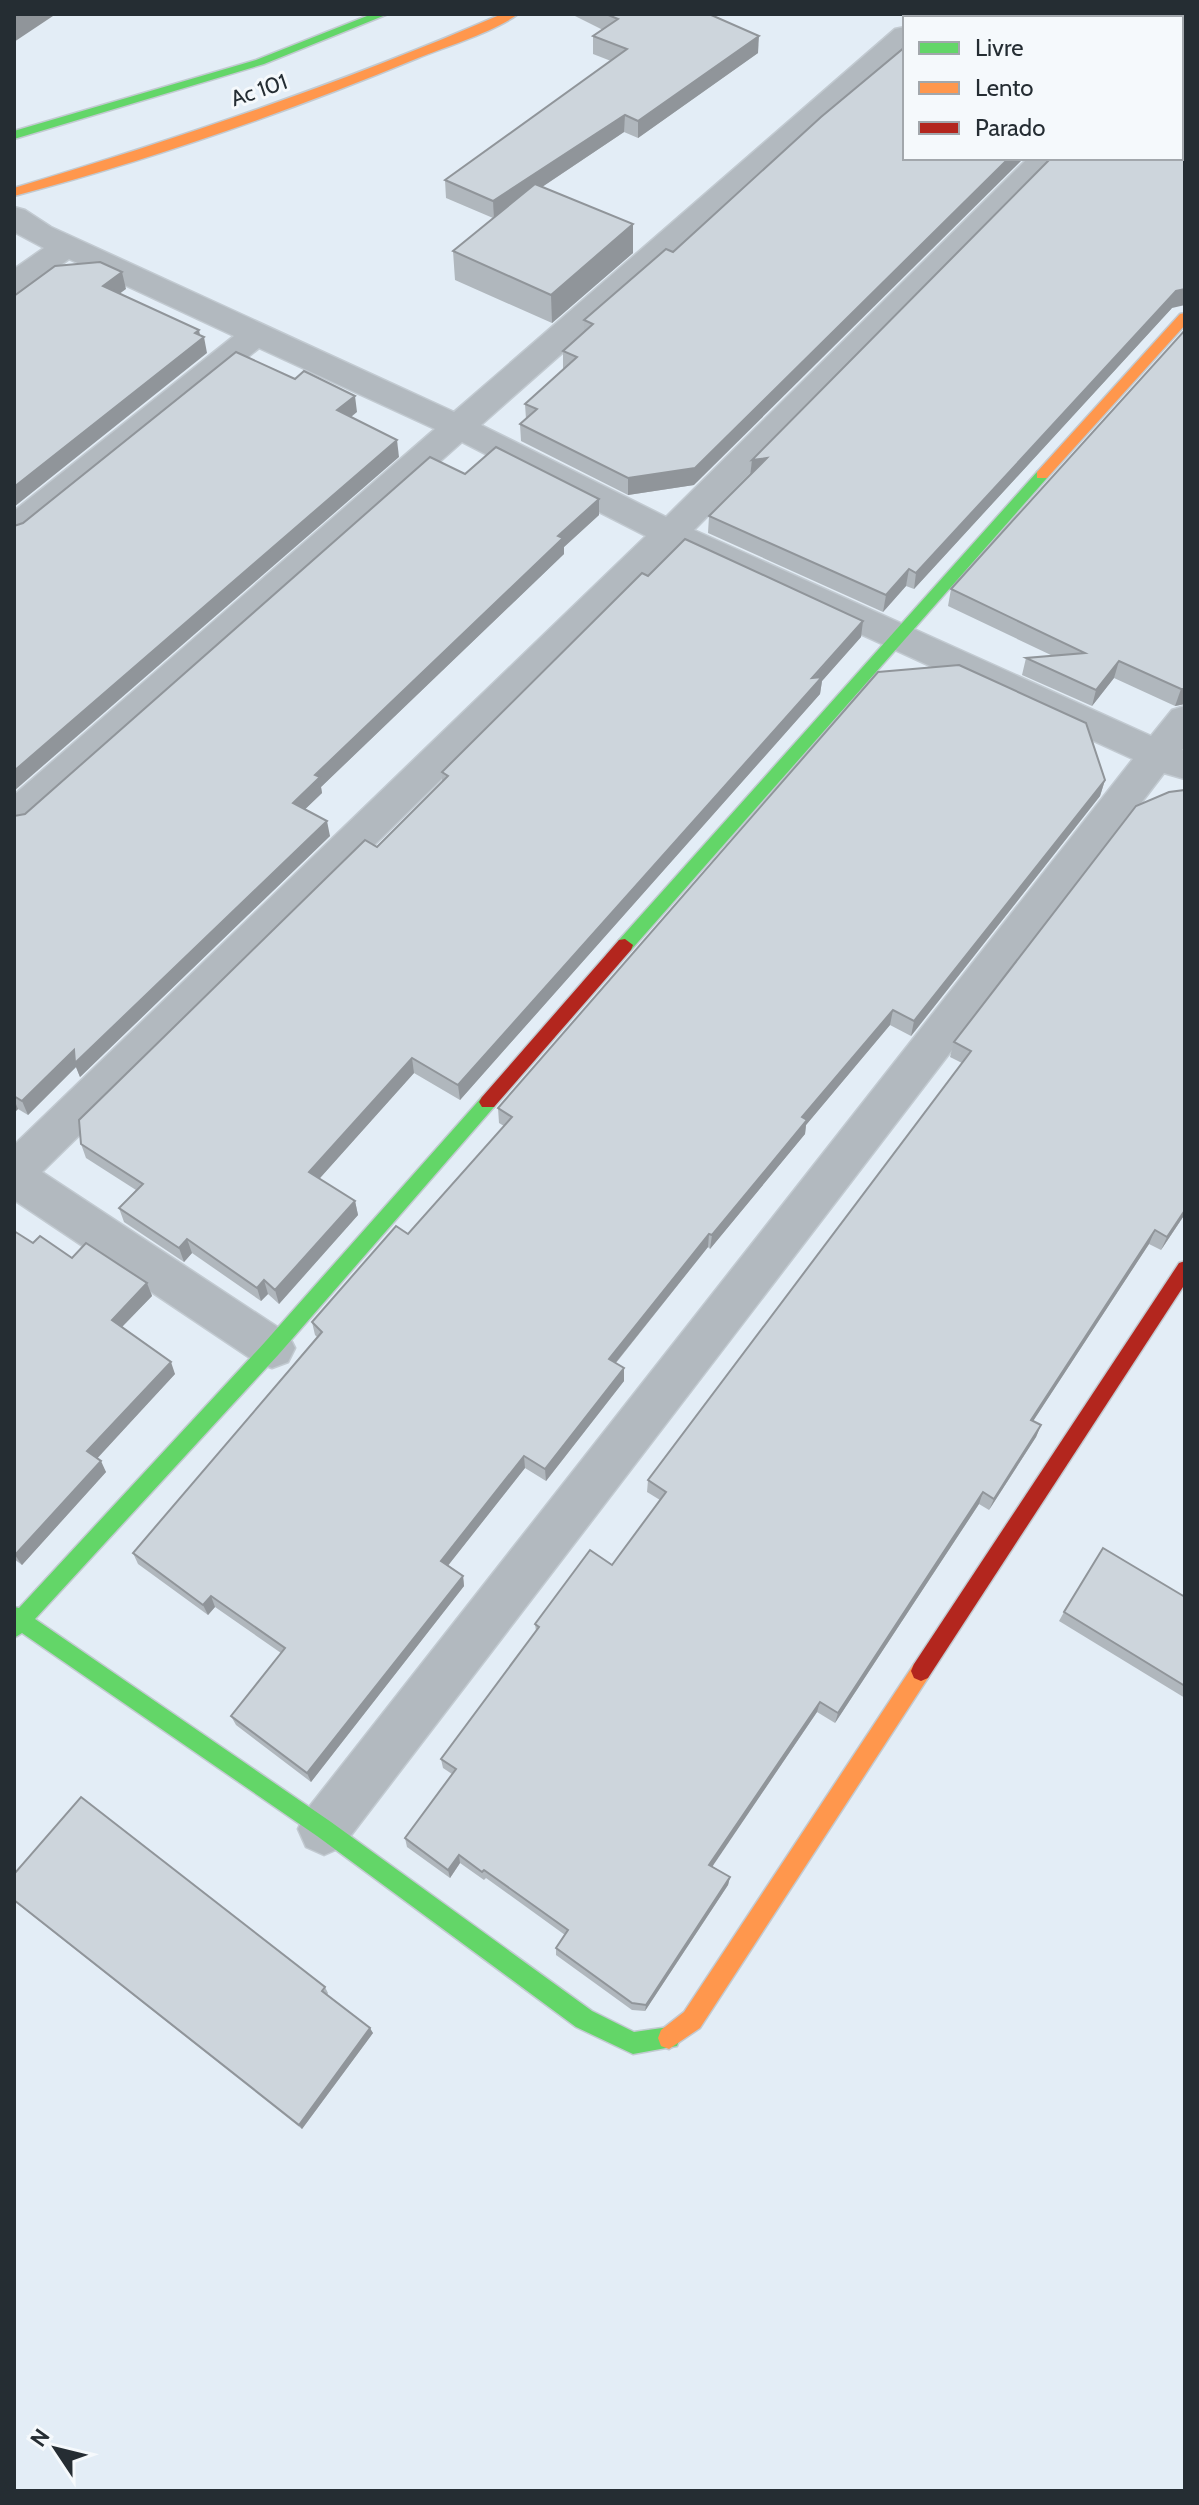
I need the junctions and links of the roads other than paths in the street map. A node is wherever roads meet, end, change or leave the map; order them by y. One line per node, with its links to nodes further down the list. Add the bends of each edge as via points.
1 (382, 14): 4 (street, via 260,62)
2 (512, 14): 6 (street, Ac 101, via 312,97)
3 (903, 37): 12 (street)
4 (14, 135)
5 (1043, 160): 14 (street)
6 (14, 192)
7 (14, 216): 8 (street)
8 (67, 246): 9 (street); 11 (street)
9 (14, 284)
10 (1185, 317): 15 (street)
11 (255, 335): 12 (street); 13 (street)
12 (460, 428): 14 (street); 18 (street)
13 (14, 529)
14 (670, 533): 15 (street); 19 (street)
15 (898, 634): 17 (street); 21 (street)
16 (1185, 719): 17 (street)
17 (1171, 761): 23 (street)
18 (14, 817)
19 (14, 1175): 21 (street)
20 (1185, 1269): 23 (street, via 692,2020 666,2040 633,2043 584,2019)
21 (272, 1348): 22 (street)
22 (16, 1622): 23 (street)
23 (324, 1829)

